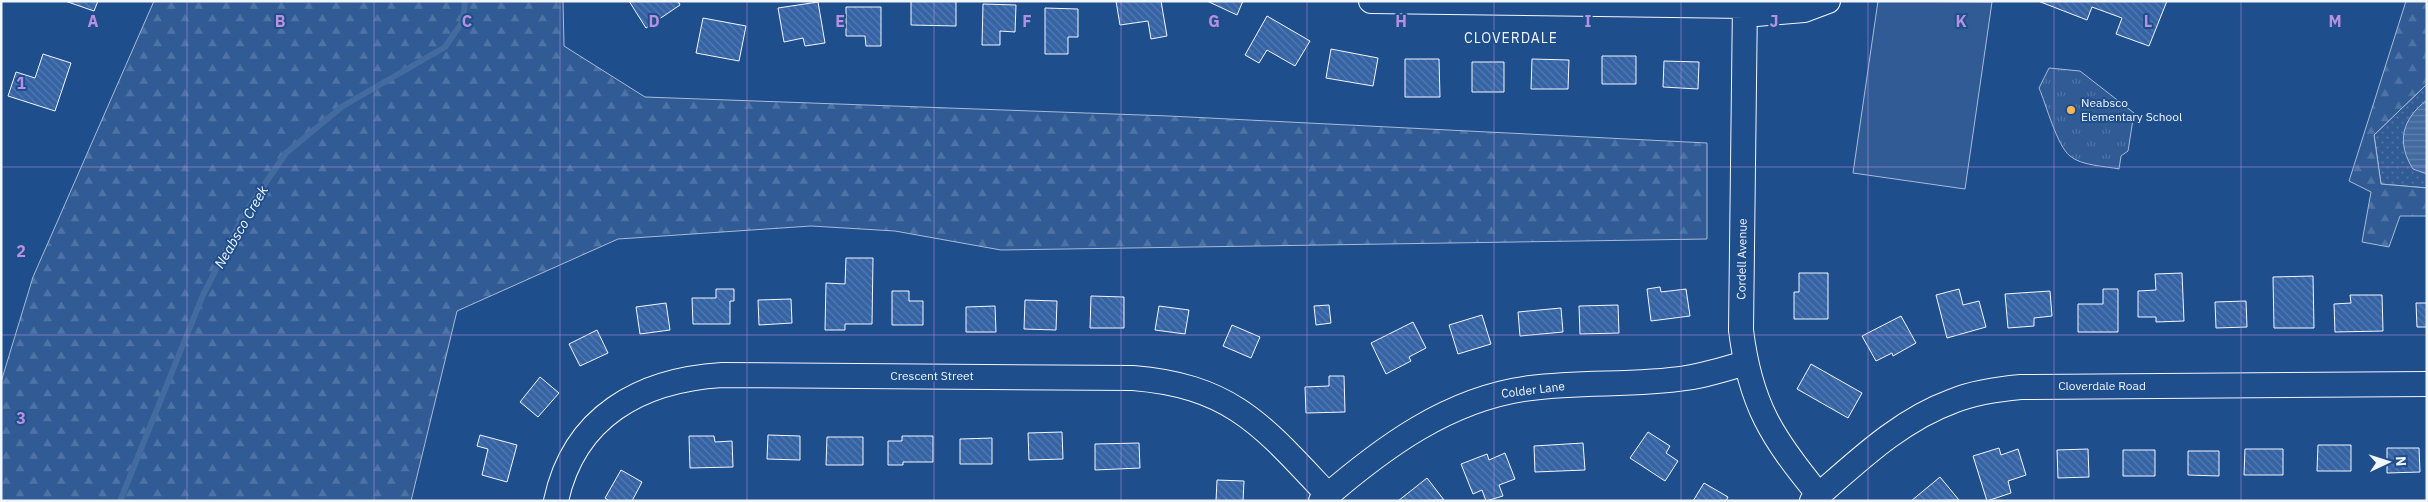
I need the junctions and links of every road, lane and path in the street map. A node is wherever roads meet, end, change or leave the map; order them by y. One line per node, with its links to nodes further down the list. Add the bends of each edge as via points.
1 (1370, 1): 3 (street)
2 (1828, 1): 3 (street, via 1804,10)
3 (1745, 7): 4 (street, Cordell Avenue, via 1741,330)
4 (1745, 363): 6 (street, Colder Lane, via 1685,378 1549,386 1492,396 1422,424); 7 (street, Cordell Avenue, via 1764,419)
5 (2427, 384): 7 (street, Cloverdale Road, via 2021,386 1986,391 1928,411 1895,431)
6 (1325, 498): 8 (street, Crescent Street, via 1268,431 1248,415 1190,387 1158,380 722,375 665,383 619,405 583,440 568,464)
7 (1816, 498)
8 (556, 501)

